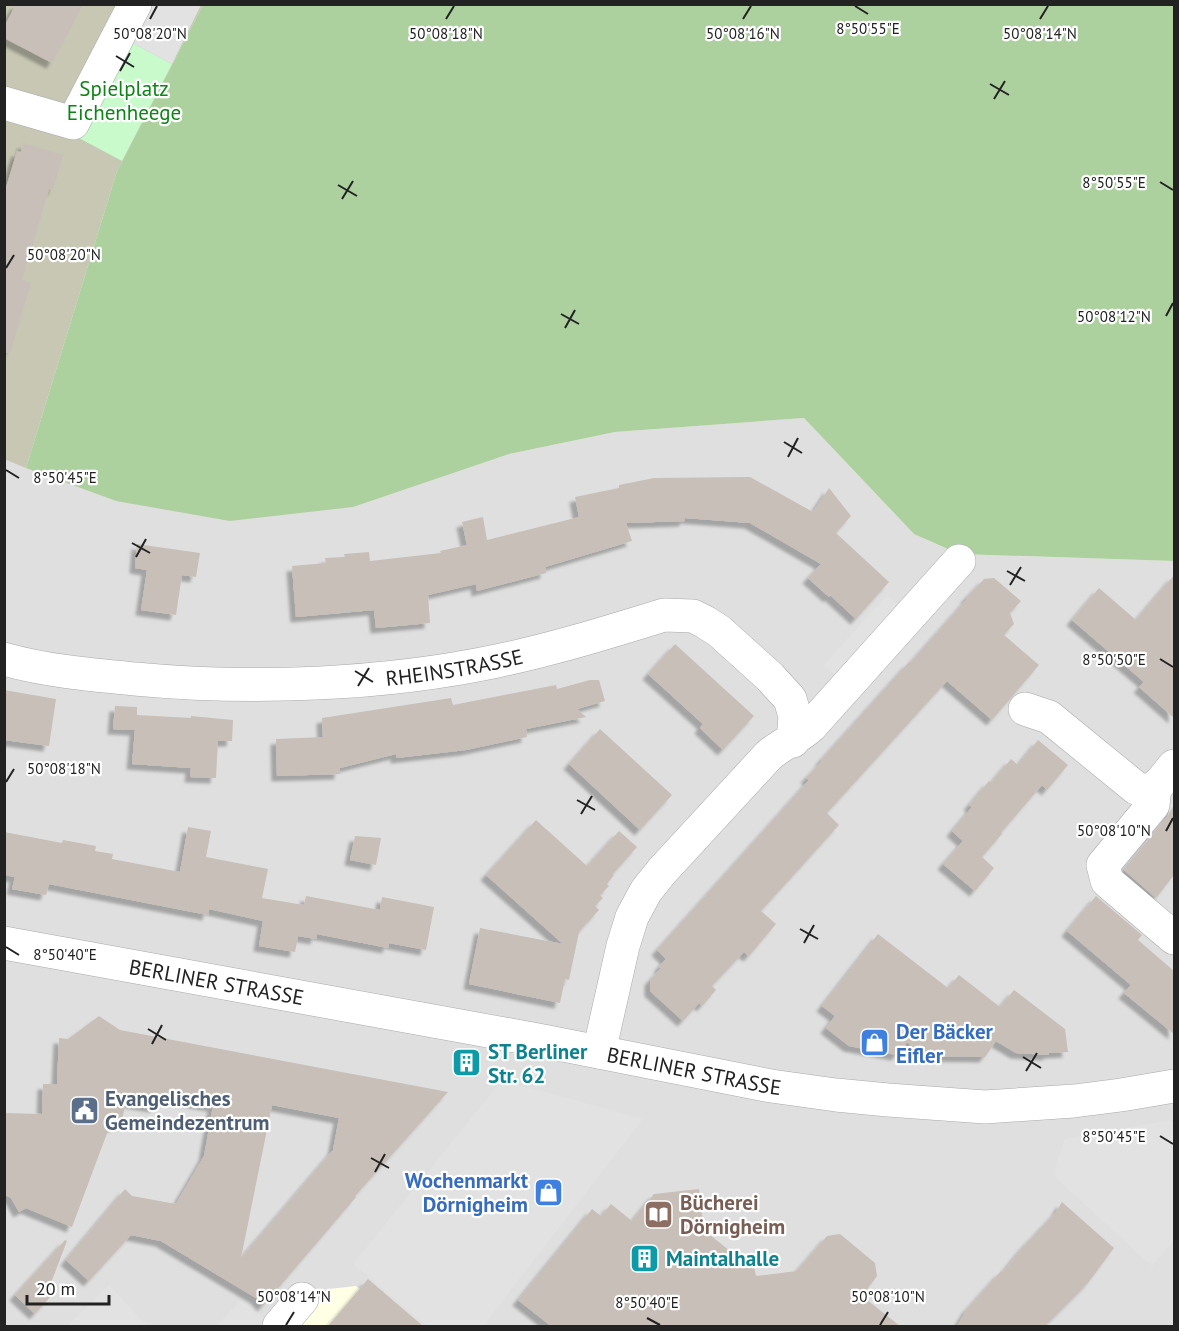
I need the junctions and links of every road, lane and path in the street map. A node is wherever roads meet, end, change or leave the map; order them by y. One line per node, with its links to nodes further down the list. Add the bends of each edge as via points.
1 (135, 4): 2 (street, via 73,123)
2 (4, 103)
3 (959, 561): 6 (street, via 812,726)
4 (4, 660): 6 (street, RHEINSTRASSE, via 92,675 166,682 307,684 426,674 497,661 664,615 680,614 693,616 719,631 790,699 795,716)
5 (1025, 709): 7 (street, via 1049,717 1136,788 1149,791)
6 (793, 741): 10 (street, via 769,755 646,891 623,946)
7 (1165, 776): 8 (street, via 1153,805 1103,865 1107,881)
8 (1174, 938)
9 (4, 943): 10 (street, BERLINER STRASSE)
10 (599, 1052): 11 (street, BERLINER STRASSE, via 771,1086 945,1105 1045,1104)
11 (1174, 1086)
12 (302, 1299): 13 (street)
13 (279, 1326)

